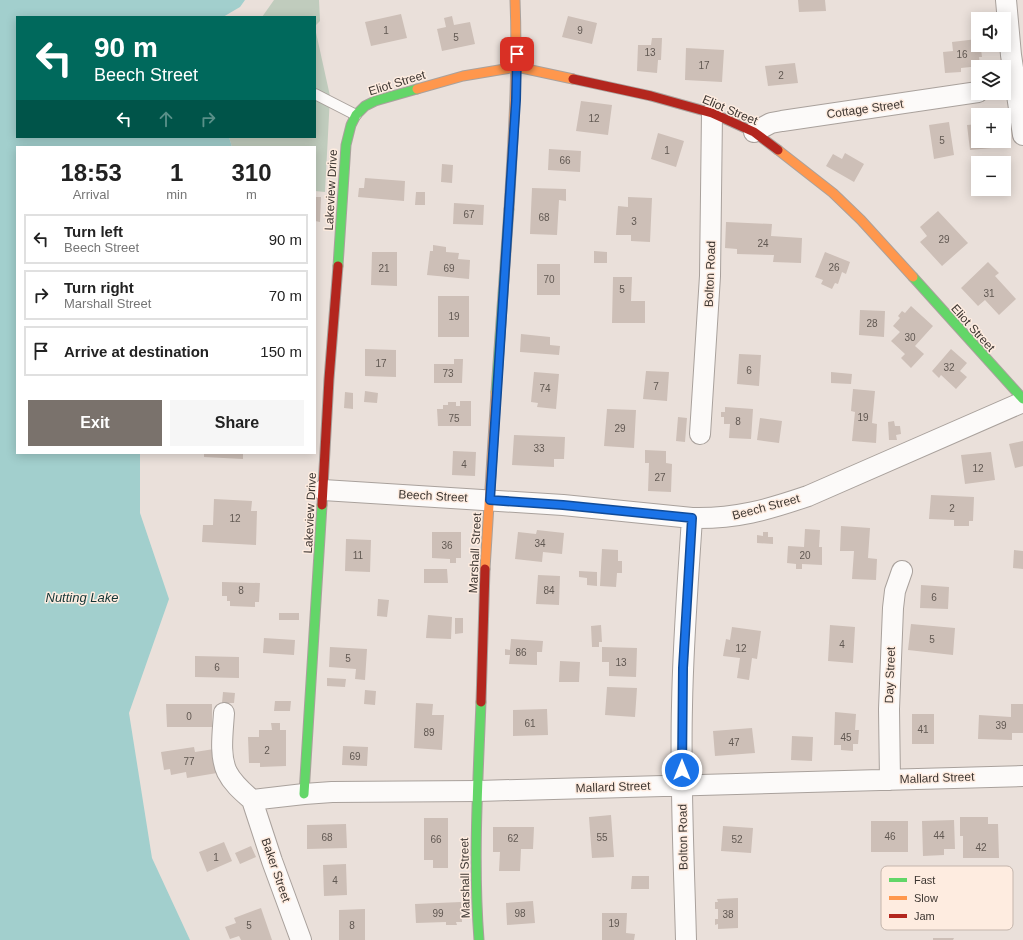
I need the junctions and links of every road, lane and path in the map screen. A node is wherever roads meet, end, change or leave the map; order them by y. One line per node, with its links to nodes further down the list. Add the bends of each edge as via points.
1 (515, 0): 3 (street, Marshall Street)
2 (1006, 0): 4 (street)
3 (517, 67): 7 (street, Eliot Street, via 651,96); 8 (street, Eliot Street, via 464,76 375,101); 14 (street, Marshall Street)
4 (1014, 87): 10 (street)
5 (971, 93): 9 (street, Cottage Street, via 782,121 771,123)
6 (316, 95): 8 (lane)
7 (712, 113): 9 (street, Eliot Street); 12 (street, Bolton Road, via 710,276)
8 (356, 115): 13 (street, Lakeview Drive, via 346,145)
9 (754, 132): 11 (street, Eliot Street, via 833,193 856,216)
10 (1023, 135)
11 (1023, 401): 15 (street, Beech Street, via 790,502 735,517)
12 (700, 434)
13 (323, 490): 14 (street, Beech Street); 22 (street, Lakeview Drive)
14 (490, 500): 15 (street, Beech Street); 21 (street, Marshall Street, via 486,544)
15 (692, 518): 20 (street, Bolton Road, via 683,668)
16 (902, 571): 19 (street, Day Street, via 893,608 889,709)
17 (224, 713): 23 (street, via 223,750 227,772 239,789)
18 (1023, 776): 19 (street, Mallard Street)
19 (890, 780): 20 (street, Mallard Street)
20 (682, 785): 21 (street, Mallard Street); 26 (street, Bolton Road)
21 (478, 791): 22 (street, Mallard Street); 25 (street, Marshall Street, via 476,902)
22 (304, 794): 23 (street, Mallard Street)
23 (252, 800): 24 (street, Baker Street)
24 (301, 940)
25 (479, 940)
26 (686, 940)

